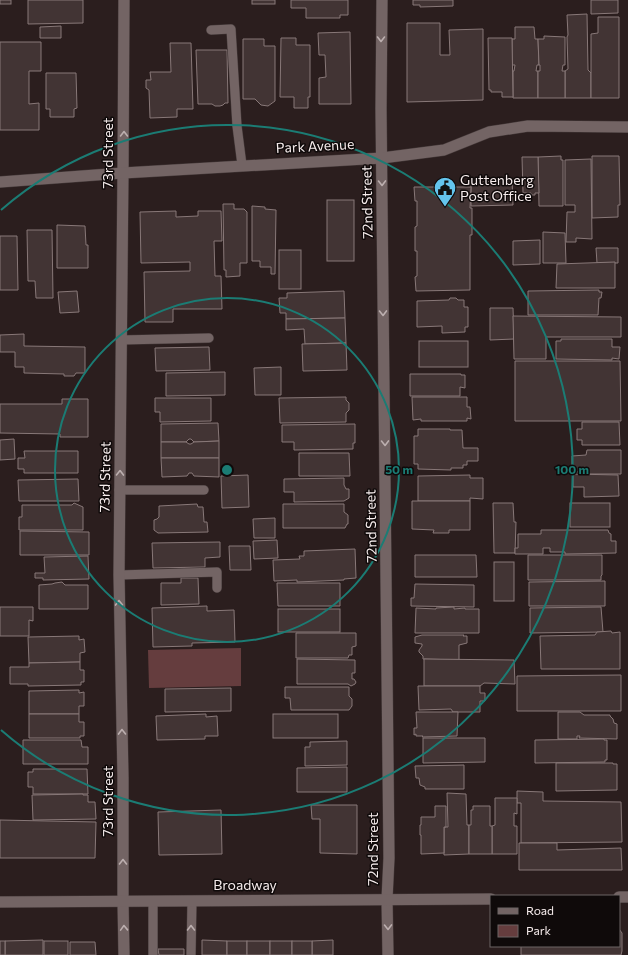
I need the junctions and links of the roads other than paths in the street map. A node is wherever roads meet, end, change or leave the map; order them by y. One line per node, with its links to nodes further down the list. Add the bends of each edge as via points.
1 (124, 0): 7 (street, 73rd Street, one-way to 1)
2 (382, 0): 5 (street, 72nd Street, one-way to 5)
3 (211, 30): 6 (lane, via 230,29)
4 (628, 127): 5 (street, Park Avenue, via 528,126 489,132 444,150)
5 (382, 158): 6 (street, Park Avenue); 16 (street, 72nd Street, one-way to 16, via 389,842)
6 (242, 165): 7 (street, Park Avenue)
7 (123, 173): 8 (street, Park Avenue); 10 (street, 73rd Street)
8 (0, 182)
9 (209, 338): 10 (lane)
10 (121, 340): 11 (street, 73rd Street, one-way to 10)
11 (119, 490): 12 (lane); 13 (street, 73rd Street)
12 (204, 490)
13 (119, 575): 14 (lane, via 217,572); 20 (street, 73rd Street, one-way to 13)
14 (217, 588)
15 (490, 898): 16 (street, Broadway)
16 (387, 899): 18 (street, Broadway); 24 (street, 72nd Street, one-way to 24)
17 (153, 901): 18 (street, Broadway); 20 (street, Broadway); 22 (lane)
18 (192, 901): 23 (lane, one-way to 18)
19 (0, 902): 20 (street, Broadway)
20 (123, 902): 21 (street, 73rd Street, one-way to 20)
21 (124, 955)
22 (154, 955)
23 (191, 955)
24 (388, 955)

